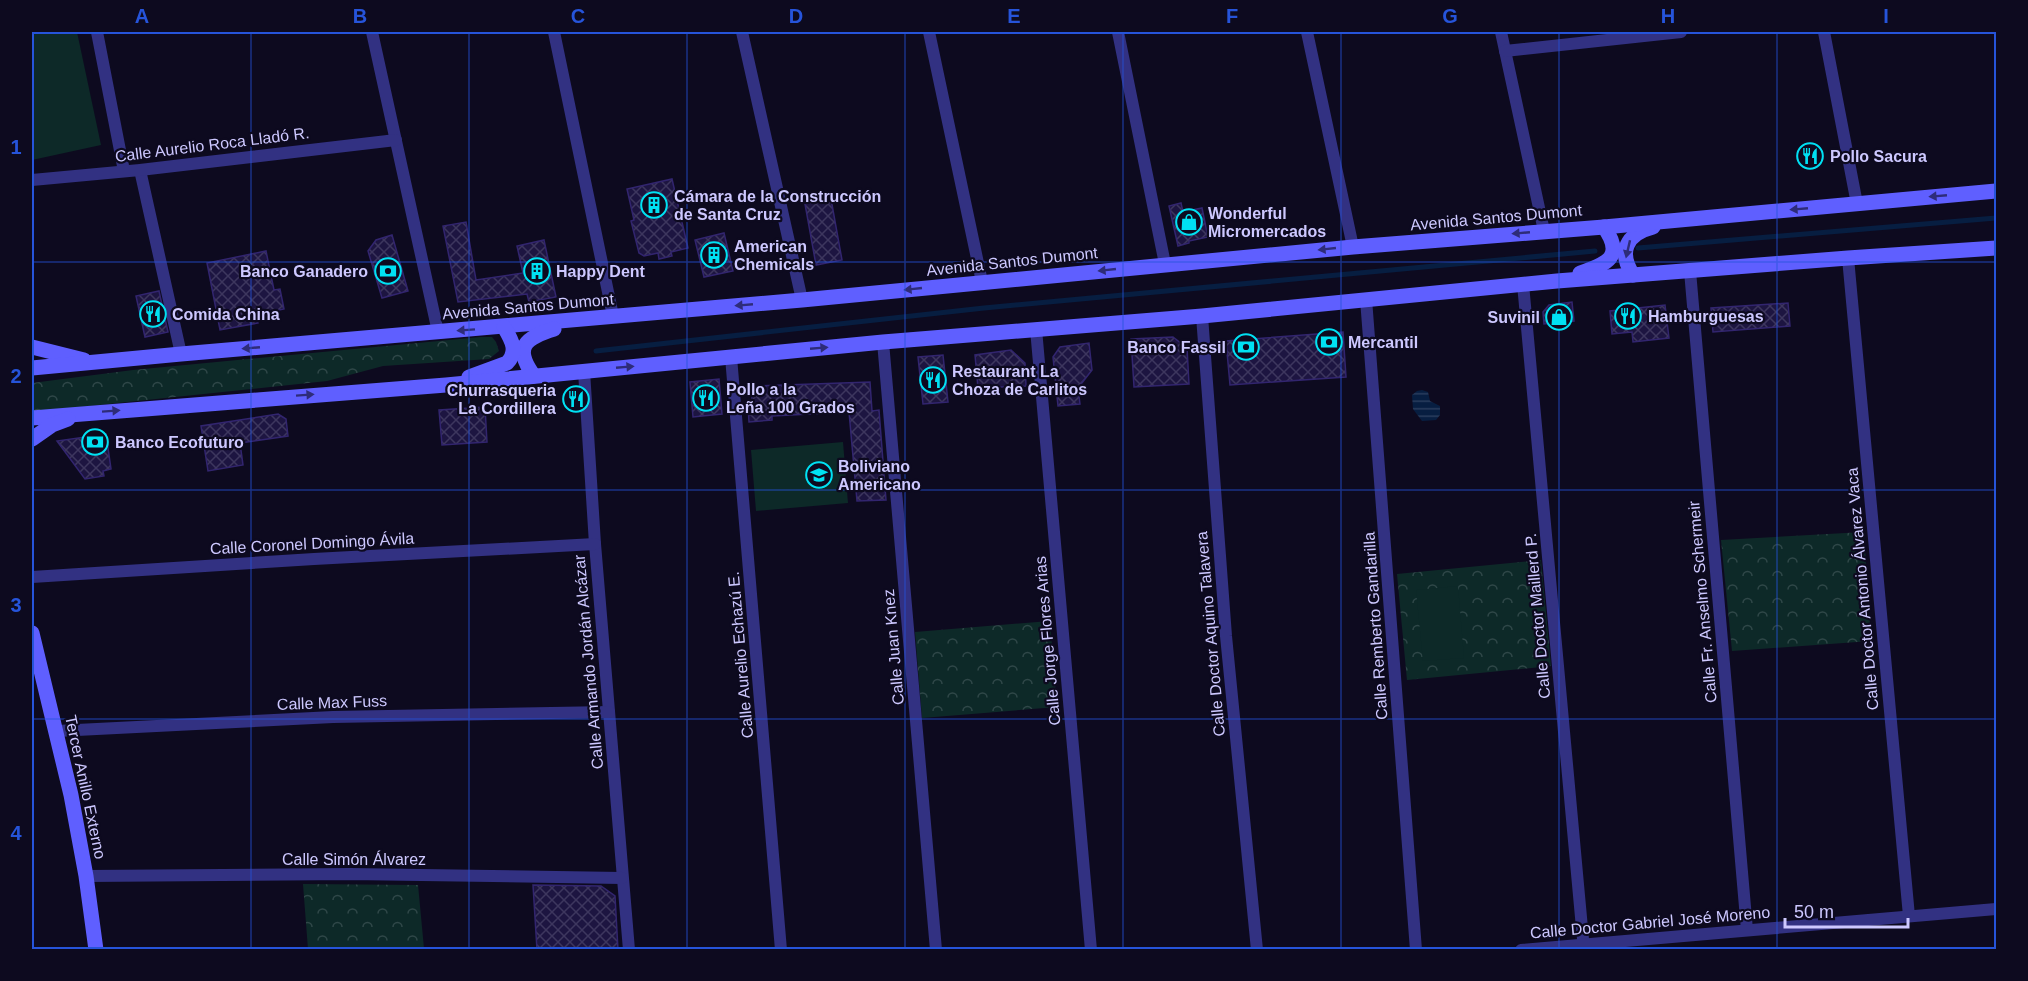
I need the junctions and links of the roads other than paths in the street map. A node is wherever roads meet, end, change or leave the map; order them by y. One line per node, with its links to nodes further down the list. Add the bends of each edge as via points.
1 (97, 32): 14 (street)
2 (372, 32): 12 (street)
3 (554, 32): 32 (street)
4 (742, 32): 31 (street)
5 (929, 32): 28 (street)
6 (1118, 32): 24 (street)
7 (1307, 32): 21 (street)
8 (1501, 32): 11 (street)
9 (1681, 32): 11 (street)
10 (1824, 32): 17 (street)
11 (1505, 51): 20 (street)
12 (396, 140): 13 (street, Calle Aurelio Roca Lladó R.); 37 (street)
13 (140, 170): 14 (street, Calle Aurelio Roca Lladó R.); 40 (street)
14 (124, 171): 15 (street, Calle Aurelio Roca Lladó R.)
15 (32, 180)
16 (1996, 191): 17 (main road, Avenida Santos Dumont, one-way to 17)
17 (1857, 204): 18 (main road, Avenida Santos Dumont, one-way to 18)
18 (1685, 219): 19 (main road, Avenida Santos Dumont); 26 (main road, one-way to 26, via 1643,229 1633,236 1625,254)
19 (1604, 227): 20 (main road, Avenida Santos Dumont); 27 (main road, via 1614,244 1608,261)
20 (1544, 231): 21 (main road, Avenida Santos Dumont, one-way to 21)
21 (1353, 247): 24 (main road, Avenida Santos Dumont, one-way to 24)
22 (1996, 248): 23 (main road)
23 (1848, 258): 25 (main road); 58 (street, Calle Doctor Antonio Álvarez Vaca)
24 (1165, 264): 28 (main road, Avenida Santos Dumont, one-way to 28)
25 (1690, 271): 26 (main road); 59 (street, Calle Fr. Anselmo Schermeir)
26 (1633, 275): 27 (main road)
27 (1557, 281): 29 (main road)
28 (982, 282): 31 (main road, Avenida Santos Dumont, one-way to 31)
29 (1522, 284): 30 (main road); 60 (street, Calle Doctor Maillerd P.)
30 (1366, 299): 33 (main road); 67 (street, Calle Remberto Gandarilla)
31 (802, 300): 32 (main road, Avenida Santos Dumont, one-way to 32)
32 (613, 316): 34 (main road, Avenida Santos Dumont)
33 (1202, 316): 36 (main road); 66 (street, Calle Doctor Aquino Talavera, via 1226,636)
34 (583, 320): 35 (main road, Avenida Santos Dumont); 45 (main road, via 526,342 523,356)
35 (504, 327): 37 (main road, Avenida Santos Dumont, one-way to 37); 46 (main road, via 514,345 507,363)
36 (1036, 329): 38 (main road); 65 (street, Calle Jorge Flores Arias)
37 (438, 332): 40 (main road, Avenida Santos Dumont, one-way to 40)
38 (883, 342): 41 (main road, one-way to 38); 64 (street, Calle Juan Knez)
39 (32, 347): 42 (main road)
40 (181, 354): 42 (main road, Avenida Santos Dumont)
41 (731, 357): 44 (main road, one-way to 41); 63 (street, Calle Aurelio Echazú E.)
42 (99, 363): 43 (main road, Avenida Santos Dumont)
43 (32, 368)
44 (584, 371): 45 (main road); 50 (street, Calle Armando Jordán Alcázar)
45 (534, 376): 46 (main road)
46 (446, 385): 47 (main road, one-way to 46)
47 (85, 413): 48 (main road); 49 (main road, via 52,424)
48 (32, 418)
49 (32, 440)
50 (595, 544): 51 (street, Calle Coronel Domingo Ávila); 53 (street, Calle Armando Jordán Alcázar)
51 (32, 578)
52 (32, 633): 54 (main road, Tercer Anillo Externo)
53 (609, 712): 54 (street, Calle Max Fuss, via 333,717); 56 (street, Calle Armando Jordán Alcázar)
54 (57, 731): 55 (main road, Tercer Anillo Externo)
55 (86, 876): 56 (street, Calle Simón Álvarez); 61 (main road, Tercer Anillo Externo)
56 (622, 878): 62 (street, Calle Armando Jordán Alcázar)
57 (1996, 909): 58 (street, Calle Doctor Gabriel José Moreno)
58 (1909, 916): 59 (street, Calle Doctor Gabriel José Moreno)
59 (1747, 930): 60 (street, Calle Doctor Gabriel José Moreno)
60 (1584, 947): 68 (street, Calle Doctor Gabriel José Moreno)
61 (96, 950)
62 (629, 950)
63 (781, 950)
64 (936, 950)
65 (1091, 950)
66 (1257, 950)
67 (1416, 950)
68 (1521, 950)

